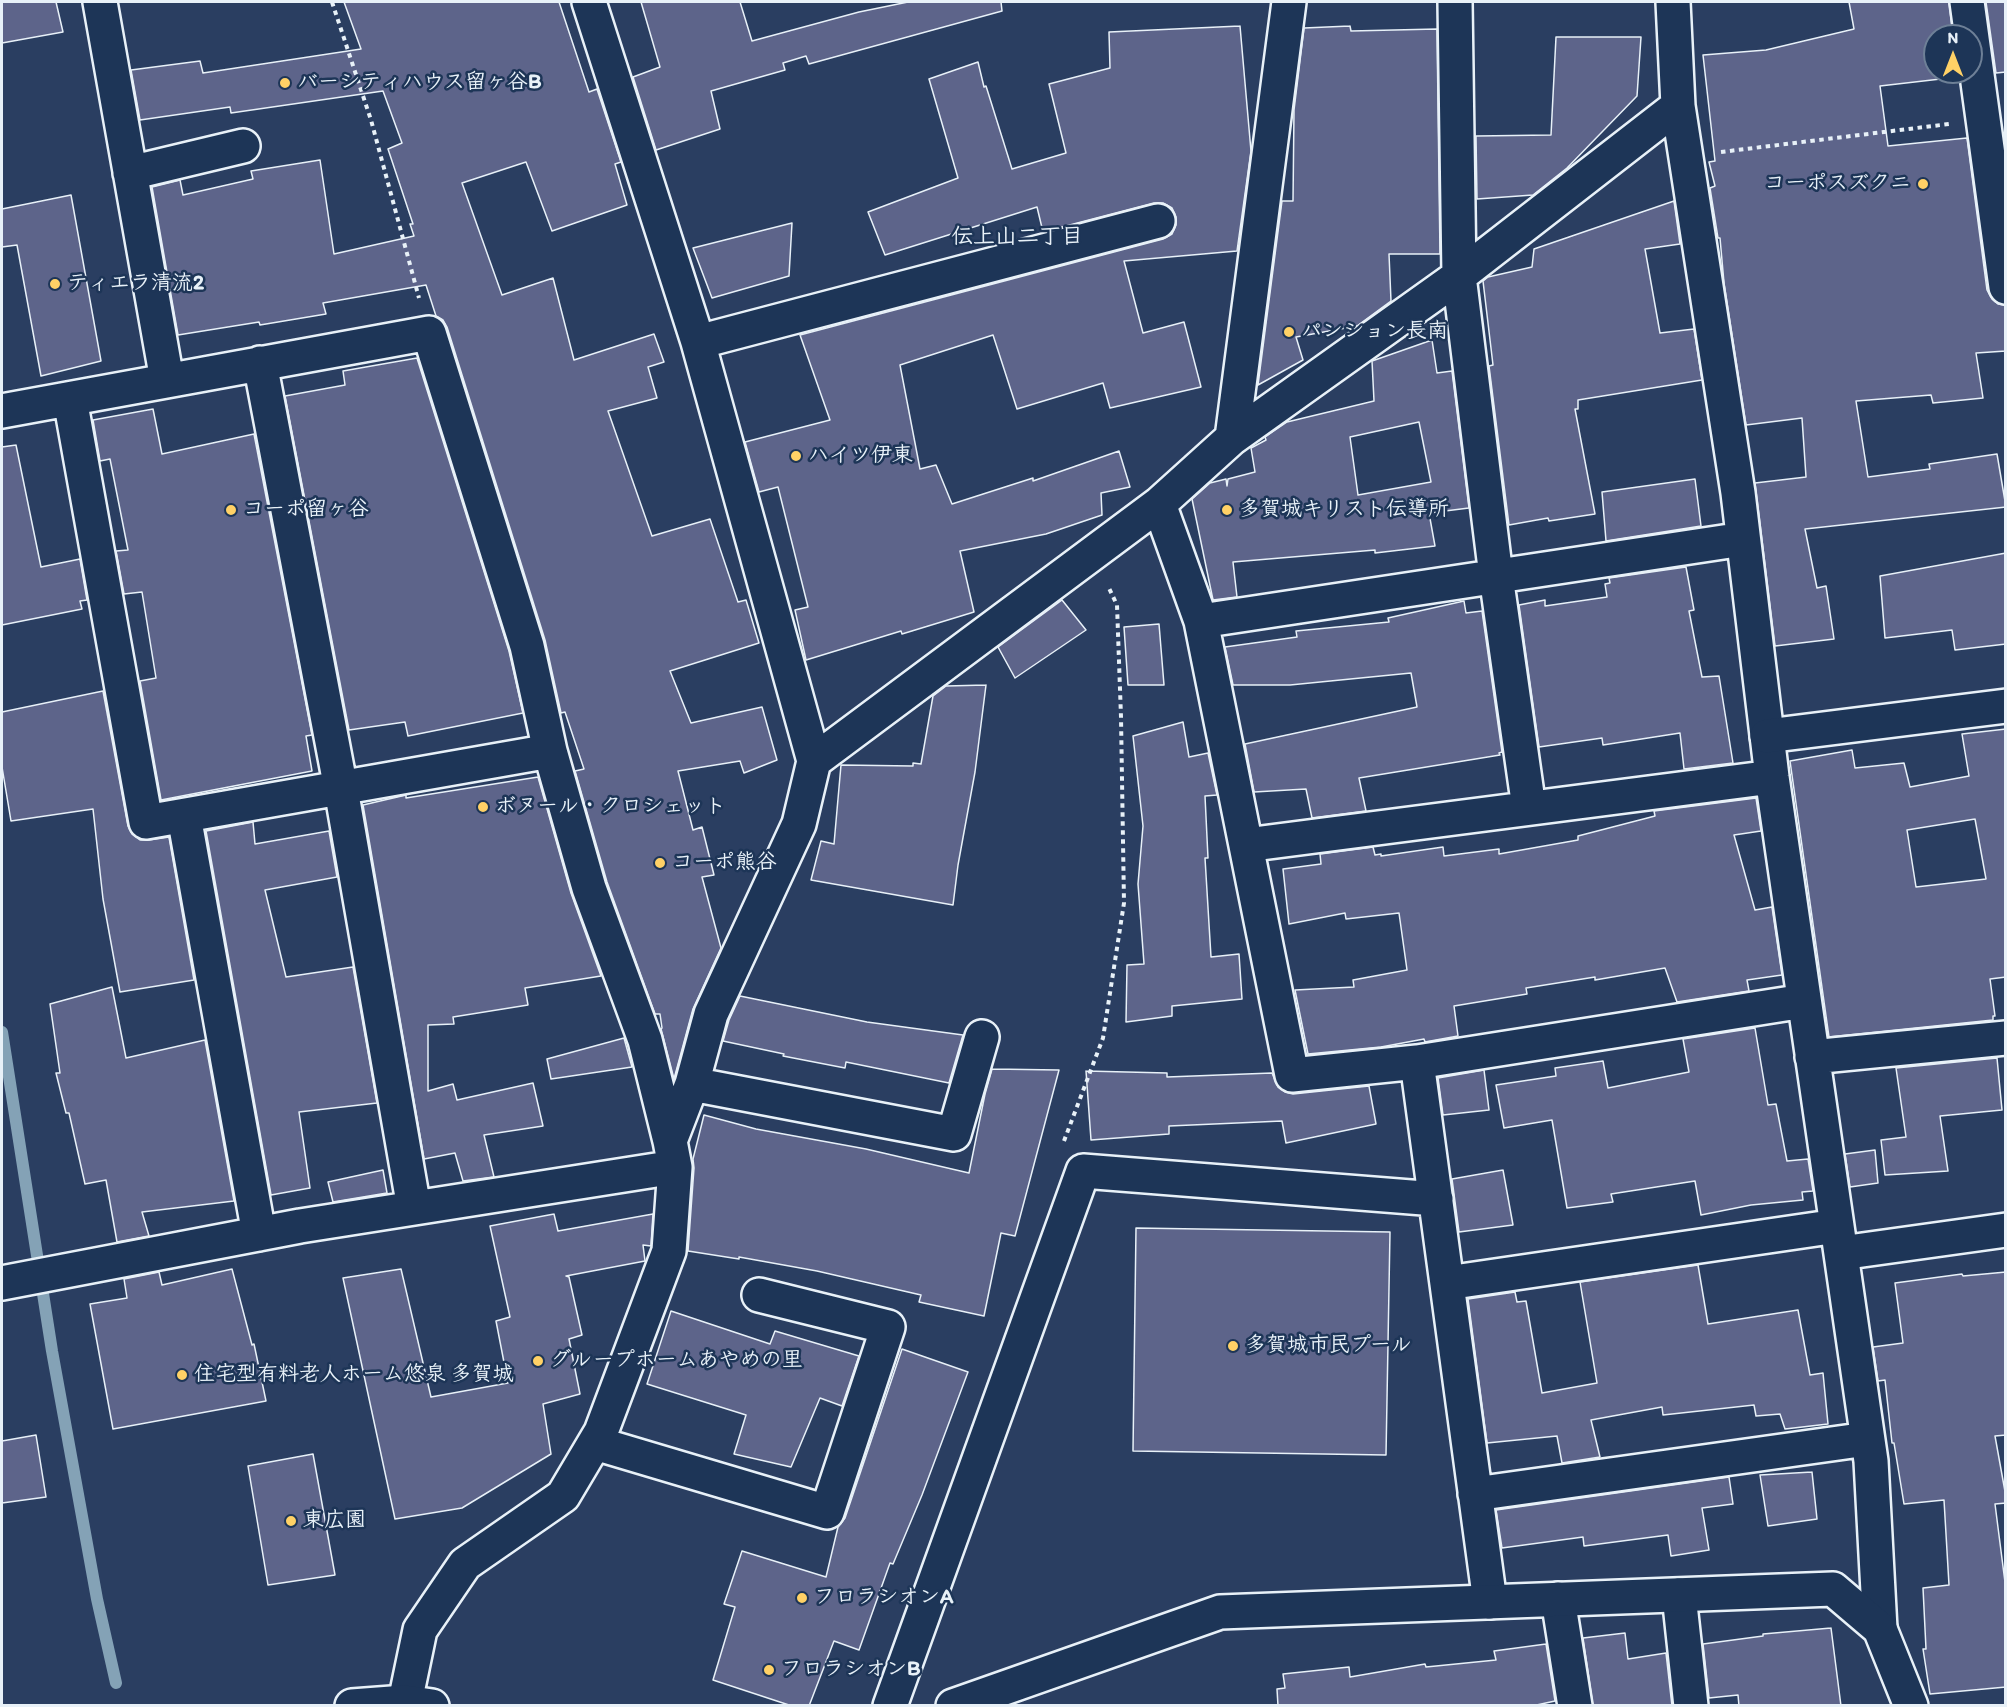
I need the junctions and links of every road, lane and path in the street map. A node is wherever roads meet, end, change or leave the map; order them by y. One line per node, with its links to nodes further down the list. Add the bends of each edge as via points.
1 (100, 2): 12 (street)
2 (332, 2): 16 (path, via 371,120)
3 (589, 2): 17 (street)
4 (1289, 2): 22 (street)
5 (1455, 2): 14 (street)
6 (1672, 2): 8 (street)
7 (1966, 2): 9 (street)
8 (1678, 106): 11 (street); 14 (street)
9 (1983, 120): 11 (path); 15 (street)
10 (243, 146): 12 (street)
11 (1686, 156): 24 (street)
12 (130, 173): 19 (street)
13 (1158, 220): 17 (street)
14 (1459, 276): 22 (street); 26 (street)
15 (2006, 287)
16 (429, 333): 18 (street); 30 (street, via 526,646)
17 (698, 342): 31 (street)
18 (260, 363): 19 (street); 33 (street)
19 (167, 380): 20 (street)
20 (70, 399): 21 (street); 35 (street, via 146,822)
21 (2, 411)
22 (1232, 438): 23 (street)
23 (1160, 504): 25 (street); 27 (street)
24 (1743, 539): 26 (street); 29 (street)
25 (1093, 553): 31 (street); 43 (path, via 1117,605 1124,903 1103,1038)
26 (1496, 576): 27 (street); 34 (street)
27 (1201, 621): 36 (street)
28 (2006, 706): 29 (street)
29 (1767, 736): 32 (street)
30 (550, 751): 33 (street); 44 (street, via 590,888 645,1040)
31 (814, 761): 42 (street, via 799,824 711,1014)
32 (1772, 777): 34 (street); 37 (street)
33 (341, 789): 35 (street); 46 (street)
34 (1529, 808): 36 (street)
35 (184, 816): 48 (street)
36 (1246, 845): 41 (street, via 1292,1075)
37 (1804, 1001): 40 (street); 41 (street)
38 (982, 1037): 42 (street, via 954,1134)
39 (2006, 1038): 40 (street)
40 (1812, 1057): 49 (street)
41 (1417, 1062): 45 (street)
42 (692, 1084): 44 (street)
43 (1063, 1142)
44 (673, 1154): 46 (street); 54 (street, via 669,1251)
45 (1436, 1199): 51 (street); 62 (street, via 1083,1171)
46 (414, 1208): 48 (street)
47 (2006, 1230): 49 (street)
48 (259, 1234): 50 (street)
49 (1839, 1240): 51 (street); 53 (street)
50 (2, 1283)
51 (1447, 1283): 55 (street)
52 (759, 1295): 54 (street, via 888,1327 827,1512)
53 (1867, 1439): 55 (street); 59 (street)
54 (595, 1443): 60 (street, via 563,1496 465,1564 420,1630)
55 (1475, 1494): 58 (street)
56 (1679, 1595): 57 (street); 59 (street, via 1833,1588); 65 (street)
57 (1558, 1599): 58 (street); 64 (street)
58 (1490, 1602): 63 (street, via 1220,1612)
59 (1880, 1629): 66 (street)
60 (418, 1704): 61 (street)
61 (352, 1706)
62 (890, 1706)
63 (953, 1706)
64 (1575, 1706)
65 (1691, 1706)
66 (1911, 1706)

